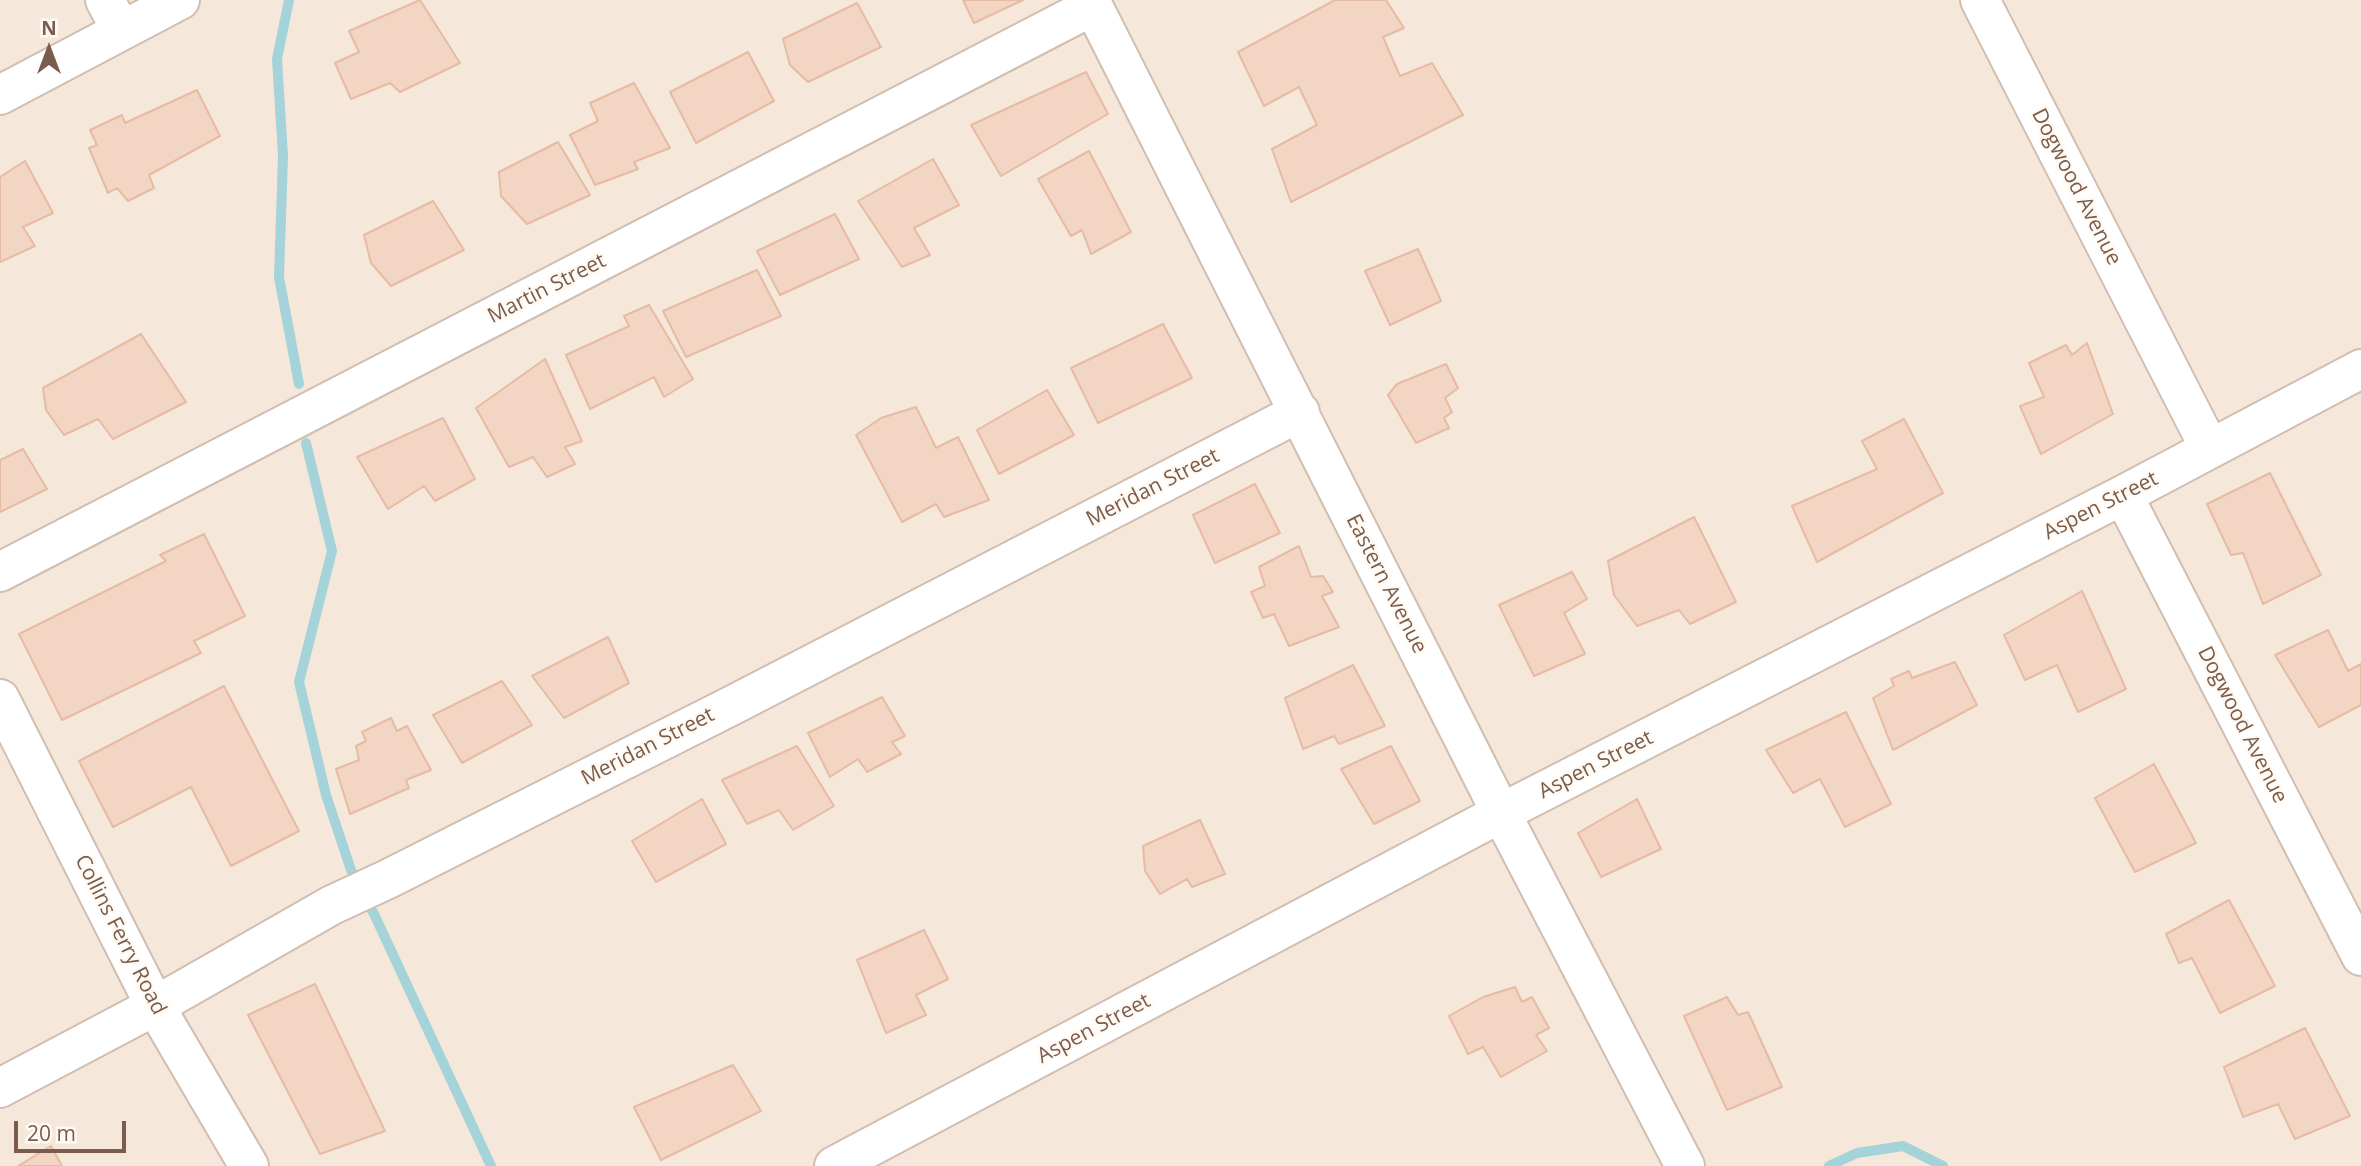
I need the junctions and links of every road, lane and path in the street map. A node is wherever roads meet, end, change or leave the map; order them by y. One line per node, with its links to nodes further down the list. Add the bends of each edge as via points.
1 (180, 0): 4 (street)
2 (1980, 0): 8 (street, Dogwood Avenue)
3 (1092, 3): 7 (street, Eastern Avenue); 10 (street, Martin Street)
4 (113, 15): 5 (street)
5 (0, 95)
6 (2361, 369): 8 (street, Aspen Street)
7 (1300, 412): 12 (street, Eastern Avenue); 14 (street, Meridan Street, via 729,707 332,905)
8 (2210, 449): 9 (street, Aspen Street)
9 (2123, 495): 12 (street, Aspen Street); 13 (street, Dogwood Avenue)
10 (0, 572)
11 (0, 699): 14 (street, Collins Ferry Road)
12 (1501, 813): 17 (street, Aspen Street); 18 (street, Eastern Avenue)
13 (2361, 956)
14 (155, 1006): 15 (street, Meridan Street); 16 (street, Collins Ferry Road)
15 (0, 1088)
16 (250, 1166)
17 (834, 1166)
18 (1685, 1166)

